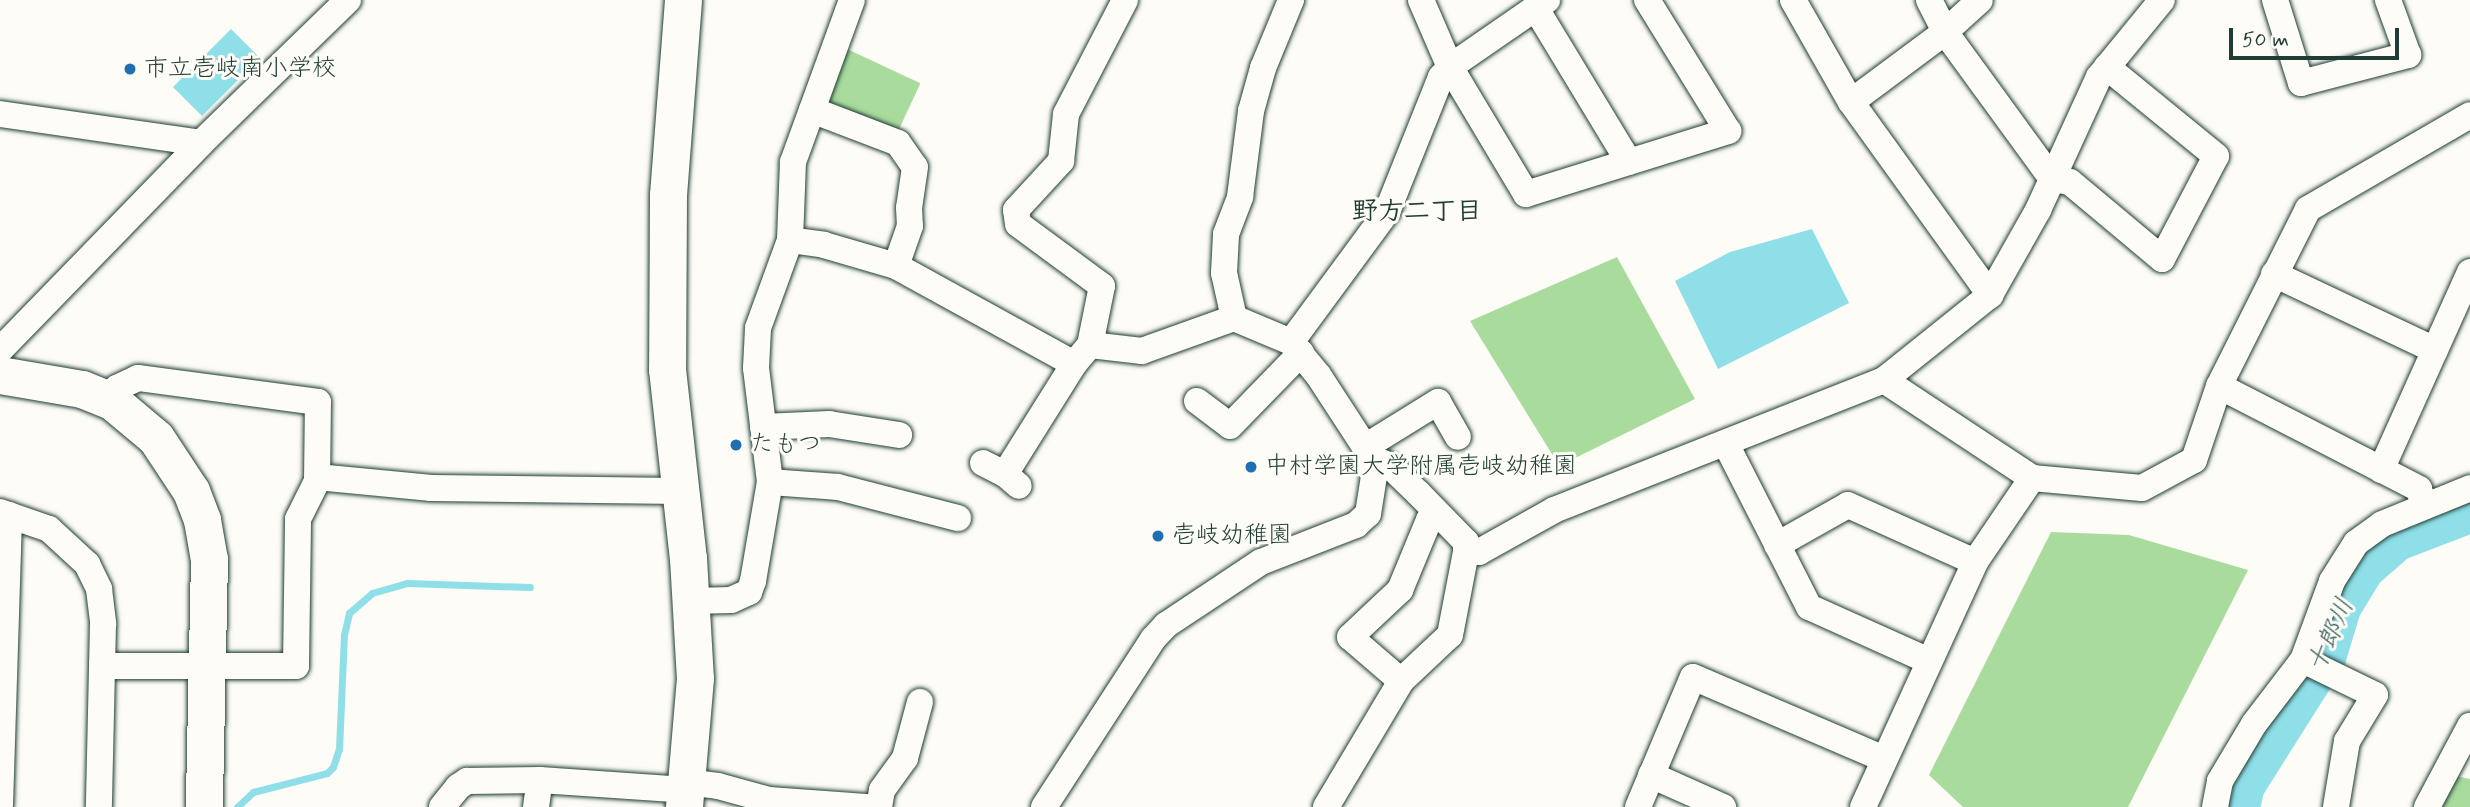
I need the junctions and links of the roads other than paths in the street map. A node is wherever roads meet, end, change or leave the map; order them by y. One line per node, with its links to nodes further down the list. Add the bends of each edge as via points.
1 (348, 0): 22 (street)
2 (683, 0): 50 (street, via 668,195 667,369)
3 (852, 0): 19 (street)
4 (1125, 0): 33 (street, via 1066,114 1061,161 1016,210 1018,224 1102,286)
5 (1291, 0): 30 (street, via 1251,111 1240,197 1226,234 1224,273)
6 (1421, 0): 16 (street)
7 (1647, 0): 23 (street, via 1727,131)
8 (1793, 0): 18 (street)
9 (1929, 0): 15 (street)
10 (1980, 0): 15 (street)
11 (2162, 0): 17 (street)
12 (2275, 0): 13 (street, via 2301,83 2407,55)
13 (2388, 0)
14 (1541, 4): 16 (street); 23 (street)
15 (1945, 32): 18 (street); 24 (street)
16 (1450, 67): 23 (street, via 1526,194); 31 (street, via 1441,77 1387,212)
17 (2107, 67): 24 (street); 24 (street, via 2216,156 2162,259 2070,183)
18 (1851, 102): 29 (street)
19 (812, 110): 25 (street, via 793,162); 26 (street, via 898,143 915,167 910,226)
20 (0, 114): 22 (street)
21 (2470, 115): 28 (street, via 2308,209)
22 (201, 143): 34 (street)
23 (1629, 162)
24 (2052, 179): 29 (street)
25 (790, 240): 26 (street); 39 (street, via 758,328 756,368)
26 (896, 266): 33 (street)
27 (2470, 272): 32 (street)
28 (2274, 274): 32 (street); 36 (street)
29 (1990, 295): 35 (street)
30 (1234, 318): 31 (street); 33 (street, via 1142,351)
31 (1296, 348): 38 (street, via 1230,426); 43 (street)
32 (2435, 350): 44 (street)
33 (1082, 355): 45 (street)
34 (5, 374): 37 (street, via 82,389)
35 (1884, 380): 42 (street); 47 (street)
36 (2219, 386): 44 (street); 47 (street, via 2194,460 2143,488)
37 (112, 401): 46 (street, via 117,388 138,378 317,402); 63 (street, via 156,438 191,491 202,520 209,559)
38 (1198, 401)
39 (763, 427): 40 (street, via 830,424); 48 (street)
40 (899, 435)
41 (1458, 437): 43 (street, via 1438,402)
42 (1726, 444): 55 (street); 56 (street, via 1554,510 1479,552)
43 (1368, 452): 52 (street, via 1390,466); 78 (street, via 1374,476 1368,514 1356,525 1261,562 1166,625)
44 (2381, 470): 51 (street, via 2419,489)
45 (1002, 474)
46 (317, 477): 50 (street, via 431,488); 63 (street, via 298,519 296,666)
47 (2032, 478): 57 (street)
48 (770, 482): 54 (street, via 838,488); 58 (street, via 749,592 731,600)
49 (2470, 488): 51 (street)
50 (680, 491): 58 (street)
51 (2424, 506): 60 (street, via 2382,524 2356,543 2332,581)
52 (1435, 513): 56 (street, via 1466,542); 64 (street, via 1400,590 1350,637)
53 (5, 514): 59 (street); 62 (street, via 49,529 87,564 99,589)
54 (958, 518)
55 (1777, 545): 57 (street, via 1848,505); 61 (street, via 1809,607)
56 (1466, 552): 64 (street, via 1450,635)
57 (1975, 562): 61 (street)
58 (691, 601): 71 (street, via 695,678)
59 (2, 643): 70 (street)
60 (2304, 660): 83 (street, via 2233,758 2220,781); 84 (street, via 2375,695 2347,741)
61 (1929, 661): 67 (street)
62 (102, 666): 63 (street); 72 (street)
63 (205, 667): 73 (street)
64 (1401, 681): 79 (street)
65 (920, 702): 77 (street, via 905,758 883,790)
66 (2470, 726): 85 (street)
67 (1884, 759): 68 (street, via 1693,677); 82 (street)
68 (1651, 775): 80 (street); 81 (street)
69 (540, 780): 71 (street); 74 (street, via 467,781); 75 (street)
70 (0, 787)
71 (685, 793): 76 (street, via 718,786 769,800)
72 (99, 807)
73 (204, 807)
74 (442, 807)
75 (536, 807)
76 (866, 807)
77 (879, 807)
78 (1044, 807)
79 (1326, 807)
80 (1637, 807)
81 (1723, 807)
82 (1863, 807)
83 (2215, 807)
84 (2336, 807)
85 (2427, 807)

